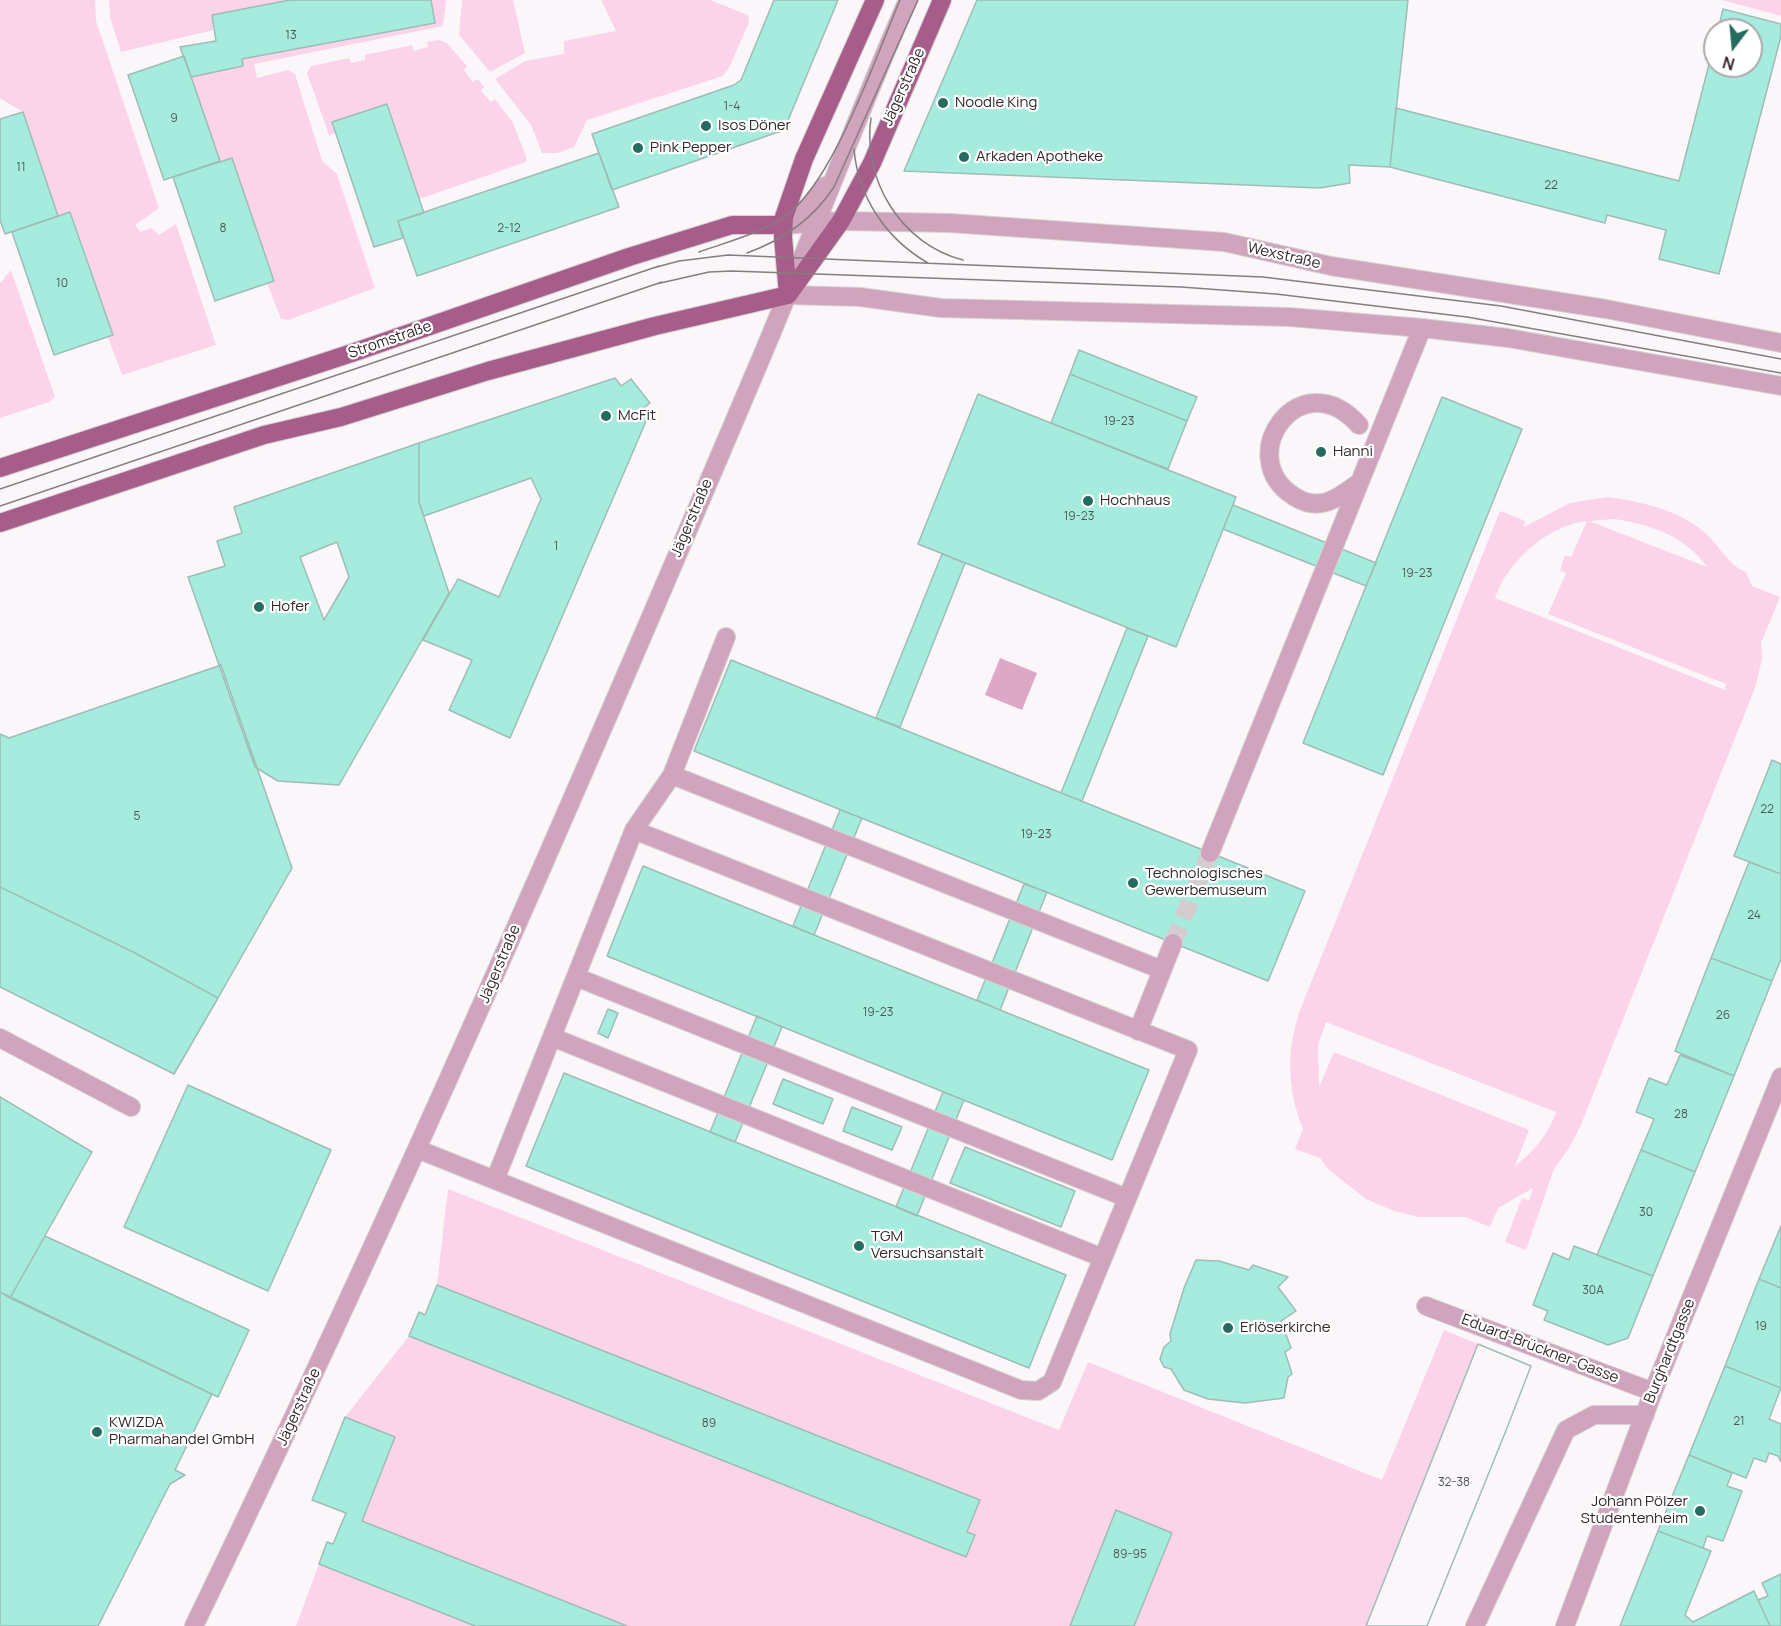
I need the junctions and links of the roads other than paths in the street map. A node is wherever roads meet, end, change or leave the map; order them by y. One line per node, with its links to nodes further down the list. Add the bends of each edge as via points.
1 (876, 0): 7 (main road, Jägerstraße, via 804,159)
2 (908, 0): 4 (street, Jägerstraße)
3 (942, 0): 5 (main road, Jägerstraße, via 872,163)
4 (839, 161): 6 (street); 7 (street, via 808,207)
5 (841, 221): 6 (street, Wexstraße); 8 (main road, Jägerstraße); 10 (street, Wexstraße, via 950,223 1224,242 1331,266 1606,309)
6 (815, 224): 7 (street, Wexstraße); 8 (street)
7 (782, 225): 8 (main road, Jägerstraße); 13 (main road, Stromstraße, via 732,225)
8 (788, 295): 9 (street, via 860,297 941,308 1289,317); 15 (main road, via 655,326 488,371 341,417 264,435); 28 (street, Jägerstraße)
9 (1422, 328): 11 (street, via 1508,338); 14 (street)
10 (1781, 343)
11 (1781, 387)
12 (1359, 425): 14 (street, via 1345,410 1324,402 1304,405 1288,414 1276,429 1269,462 1285,490 1316,505 1335,501)
13 (0, 468)
14 (1358, 483): 19 (street)
15 (0, 523)
16 (726, 637): 17 (street)
17 (672, 775): 18 (street); 21 (street)
18 (634, 830): 22 (street); 23 (street)
19 (1210, 853)
20 (1173, 943): 21 (street)
21 (1162, 970): 23 (street)
22 (576, 977): 24 (street); 30 (street)
23 (1138, 1031): 30 (street, via 1188,1050)
24 (552, 1037): 29 (street); 31 (street)
25 (0, 1038): 27 (street)
26 (1781, 1077): 33 (street, Burghardtgasse)
27 (131, 1107)
28 (417, 1149): 29 (street); 35 (street, Jägerstraße)
29 (495, 1180): 31 (street, via 1021,1390 1038,1391 1052,1382)
30 (1127, 1198): 31 (street)
31 (1102, 1258)
32 (1426, 1306): 33 (street, Eduard-Brückner-Gasse)
33 (1653, 1392): 34 (street, Burghardtgasse)
34 (1645, 1415): 36 (street, via 1594,1415 1566,1430); 37 (street, Burghardtgasse)
35 (194, 1626)
36 (1474, 1626)
37 (1565, 1626)

